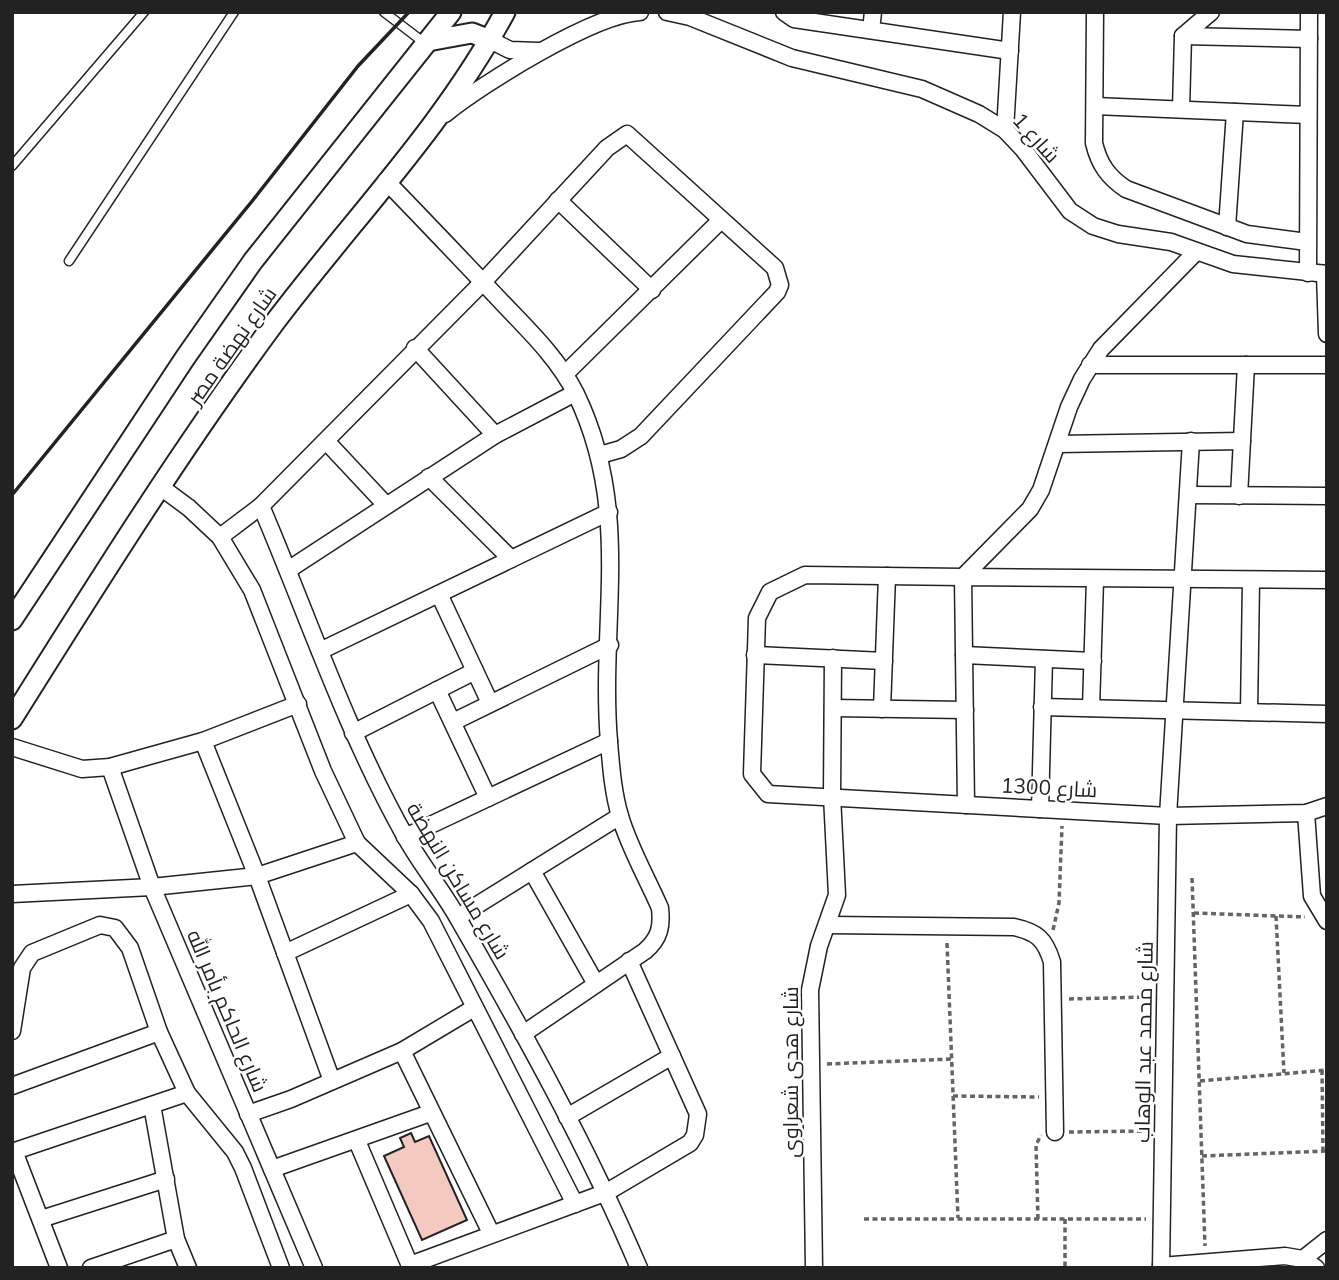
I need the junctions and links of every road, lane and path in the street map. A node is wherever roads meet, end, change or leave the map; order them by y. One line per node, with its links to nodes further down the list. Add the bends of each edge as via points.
1 (144, 12): 27 (lane)
2 (234, 12): 34 (lane)
3 (450, 12): 18 (street, شارع نهضة مصر)
4 (505, 12): 17 (street, شارع نهضة مصر)
5 (640, 12): 19 (street, via 606,21)
6 (667, 12): 26 (street, شارع 1, via 792,58 922,89)
7 (784, 12): 14 (street, via 794,19)
8 (873, 12): 14 (street)
9 (1012, 12): 20 (street)
10 (1095, 12): 21 (street)
11 (1211, 12): 15 (street)
12 (1309, 12): 16 (street)
13 (385, 13): 18 (lane)
14 (872, 30): 20 (street)
15 (1183, 36): 16 (street); 22 (street)
16 (1309, 39): 24 (street)
17 (491, 40): 18 (street, via 472,33); 19 (street, via 520,52); 25 (street, شارع نهضة مصر)
18 (428, 41): 70 (street, شارع نهضة مصر, via 253,261)
19 (547, 50): 25 (street, via 486,83)
20 (1010, 51): 26 (street)
21 (1095, 106): 22 (street); 31 (street, via 1097,157 1114,181)
22 (1181, 110): 23 (street)
23 (1235, 112): 24 (street); 31 (street)
24 (1308, 115): 32 (street)
25 (431, 126): 28 (street, شارع نهضة مصر)
26 (1005, 130): 33 (street, شارع 1, via 1070,211 1093,226)
27 (12, 166)
28 (386, 181): 37 (street); 53 (street, شارع نهضة مصر, via 274,324)
29 (558, 200): 30 (street, via 626,134); 37 (street); 38 (street)
30 (721, 220): 38 (street); 51 (street, via 775,268 780,285 777,292 641,436)
31 (1227, 227): 32 (street, via 1267,239)
32 (1307, 242): 35 (street)
33 (1196, 252): 35 (street, شارع 1, via 1242,266); 41 (street)
34 (69, 261)
35 (1308, 274): 36 (street, شارع 1)
36 (1326, 274): 39 (street)
37 (483, 282): 40 (street); 44 (street)
38 (652, 290): 44 (street)
39 (1327, 334)
40 (415, 348): 46 (street); 47 (street)
41 (1090, 365): 42 (street); 50 (street, via 1069,407)
42 (1246, 365): 43 (street); 48 (street)
43 (1327, 365)
44 (565, 374): 45 (street)
45 (575, 393): 46 (street); 51 (street)
46 (495, 435): 52 (street)
47 (326, 441): 57 (street); 58 (street)
48 (1242, 441): 49 (street); 55 (street)
49 (1191, 442): 50 (street); 54 (street, شارع محمد عبد الوهاب)
50 (1058, 444): 64 (street, via 1030,509)
51 (600, 455): 59 (street)
52 (429, 477): 57 (street); 61 (street)
53 (162, 488): 60 (street); 91 (street, شارع نهضة مصر)
54 (1188, 495): 55 (street); 67 (street, شارع محمد عبد الوهاب)
55 (1239, 496): 56 (street)
56 (1327, 496)
57 (385, 504): 62 (street)
58 (261, 506): 60 (street); 62 (street, شارع مساكن النهضة)
59 (609, 512): 61 (street); 71 (street)
60 (220, 537): 82 (street, via 252,590)
61 (512, 559): 69 (street)
62 (288, 570): 72 (street, شارع مساكن النهضة)
63 (887, 576): 64 (street); 73 (street, via 805,575 780,585 763,601); 77 (street)
64 (963, 577): 65 (street); 74 (street)
65 (1095, 580): 67 (street); 78 (street)
66 (1327, 580): 68 (street)
67 (1183, 581): 68 (street); 88 (street, شارع محمد عبد الوهاب)
68 (1251, 581): 89 (street)
69 (439, 594): 72 (street); 79 (street)
70 (12, 620)
71 (610, 645): 81 (street); 95 (street)
72 (320, 651): 93 (street, شارع مساكن النهضة)
73 (755, 655): 75 (street); 98 (street, شارع 1300, via 751,765 756,782 768,794)
74 (964, 655): 76 (street); 87 (street)
75 (833, 658): 77 (street); 84 (street, شارع هدى شعراوى)
76 (1044, 659): 78 (street); 83 (street)
77 (884, 661): 86 (street)
78 (1093, 661): 85 (street)
79 (475, 671): 80 (street); 81 (street)
80 (437, 690): 92 (street); 93 (street)
81 (490, 703): 92 (street)
82 (298, 704): 94 (street); 108 (street)
83 (1042, 707): 85 (street); 102 (street)
84 (832, 708): 86 (street); 98 (street, شارع هدى شعراوى)
85 (1091, 708): 88 (street)
86 (882, 709): 87 (street)
87 (965, 710): 100 (street)
88 (1175, 710): 89 (street); 106 (street, شارع محمد عبد الوهاب)
89 (1249, 712): 90 (street)
90 (1327, 714)
91 (12, 719)
92 (453, 722): 99 (street)
93 (353, 733): 107 (street, شارع مساكن النهضة)
94 (203, 741): 97 (street); 110 (street)
95 (609, 741): 99 (street); 105 (street)
96 (12, 747): 97 (street, via 82,769)
97 (110, 767): 112 (street, شارع الحاكم بأمر الله)
98 (832, 796): 100 (street, شارع 1300); 119 (street, شارع هدى شعراوى, via 837,895)
99 (488, 798): 107 (street)
100 (966, 805): 102 (street, شارع 1300)
101 (1327, 806): 104 (street, شارع 1300)
102 (1040, 809): 103 (street, شارع 1300)
103 (1062, 810): 106 (street, شارع 1300); 121 (path, via 1059,903)
104 (1306, 813): 106 (street, شارع 1300); 118 (street, via 1312,897)
105 (620, 816): 109 (street); 123 (street, via 660,908 662,924 653,944)
106 (1168, 816): 125 (street, شارع محمد عبد الوهاب)
107 (405, 837): 117 (street, شارع مساكن النهضة)
108 (357, 843): 110 (street); 114 (street)
109 (532, 871): 117 (street); 124 (street)
110 (257, 876): 112 (street); 122 (street)
111 (1192, 878): 115 (path)
112 (152, 887): 113 (street); 144 (street, شارع الحاكم بأمر الله)
113 (12, 894)
114 (411, 894): 122 (street); 127 (street, via 430,921)
115 (1194, 913): 116 (path); 138 (path)
116 (1276, 916): 118 (path); 136 (path)
117 (458, 917): 130 (street, شارع مساكن النهضة)
118 (1325, 919)
119 (829, 925): 120 (street); 134 (street, شارع هدى شعراوى, via 819,946 810,990)
120 (946, 927): 121 (street, via 1014,927 1033,931); 133 (path)
121 (1047, 944): 126 (street)
122 (285, 953): 137 (street)
123 (629, 961): 124 (street); 132 (street)
124 (596, 984): 130 (street)
125 (1166, 997): 126 (path); 147 (street, شارع محمد عبد الوهاب)
126 (1053, 999): 142 (street)
127 (474, 1008): 131 (street); 156 (street)
128 (12, 1031): 129 (street, via 26,960 32,953 100,925 115,928 130,948)
129 (159, 1032): 139 (street); 140 (street)
130 (523, 1034): 146 (street, شارع مساكن النهضة)
131 (402, 1051): 137 (street); 145 (street)
132 (672, 1056): 146 (street); 155 (street, via 698,1114 695,1135 682,1150)
133 (952, 1059): 134 (path); 141 (path)
134 (811, 1065): 176 (street, شارع هدى شعراوى)
135 (1324, 1070): 136 (path); 150 (path)
136 (1284, 1073): 138 (path)
137 (332, 1081): 144 (street)
138 (1199, 1082): 152 (path)
139 (12, 1086)
140 (187, 1093): 143 (street); 173 (street, via 235,1152)
141 (953, 1096): 142 (path); 159 (path)
142 (1054, 1097): 148 (street)
143 (152, 1105): 151 (street); 154 (street)
144 (248, 1114): 153 (street, شارع الحاكم بأمر الله)
145 (430, 1114): 149 (street); 163 (street)
146 (567, 1117): 155 (street, شارع مساكن النهضة)
147 (1164, 1131): 148 (path); 162 (street, شارع محمد عبد الوهاب)
148 (1055, 1132): 160 (path, via 1042,1134 1035,1145)
149 (357, 1140): 153 (street); 168 (street)
150 (1325, 1151): 152 (path)
151 (13, 1152): 157 (street)
152 (1202, 1156): 166 (path)
153 (272, 1169): 174 (street, شارع الحاكم بأمر الله)
154 (166, 1178): 157 (street); 164 (street)
155 (607, 1192): 156 (street); 175 (street, شارع مساكن النهضة)
156 (575, 1204): 163 (street)
157 (41, 1219): 170 (street)
158 (864, 1219): 159 (path)
159 (958, 1219): 160 (path)
160 (1038, 1219): 161 (path)
161 (1065, 1219): 162 (path); 177 (path)
162 (1162, 1219): 169 (street, شارع محمد عبد الوهاب)
163 (491, 1233): 168 (street)
164 (176, 1239): 171 (street); 172 (street)
165 (1327, 1240): 167 (street)
166 (1206, 1262): 167 (street, via 1284,1256); 169 (street)
167 (1309, 1263)
168 (411, 1266)
169 (1161, 1267)
170 (59, 1268)
171 (91, 1268)
172 (188, 1268)
173 (281, 1268)
174 (314, 1268)
175 (639, 1268)
176 (814, 1268)
177 (1065, 1268)

